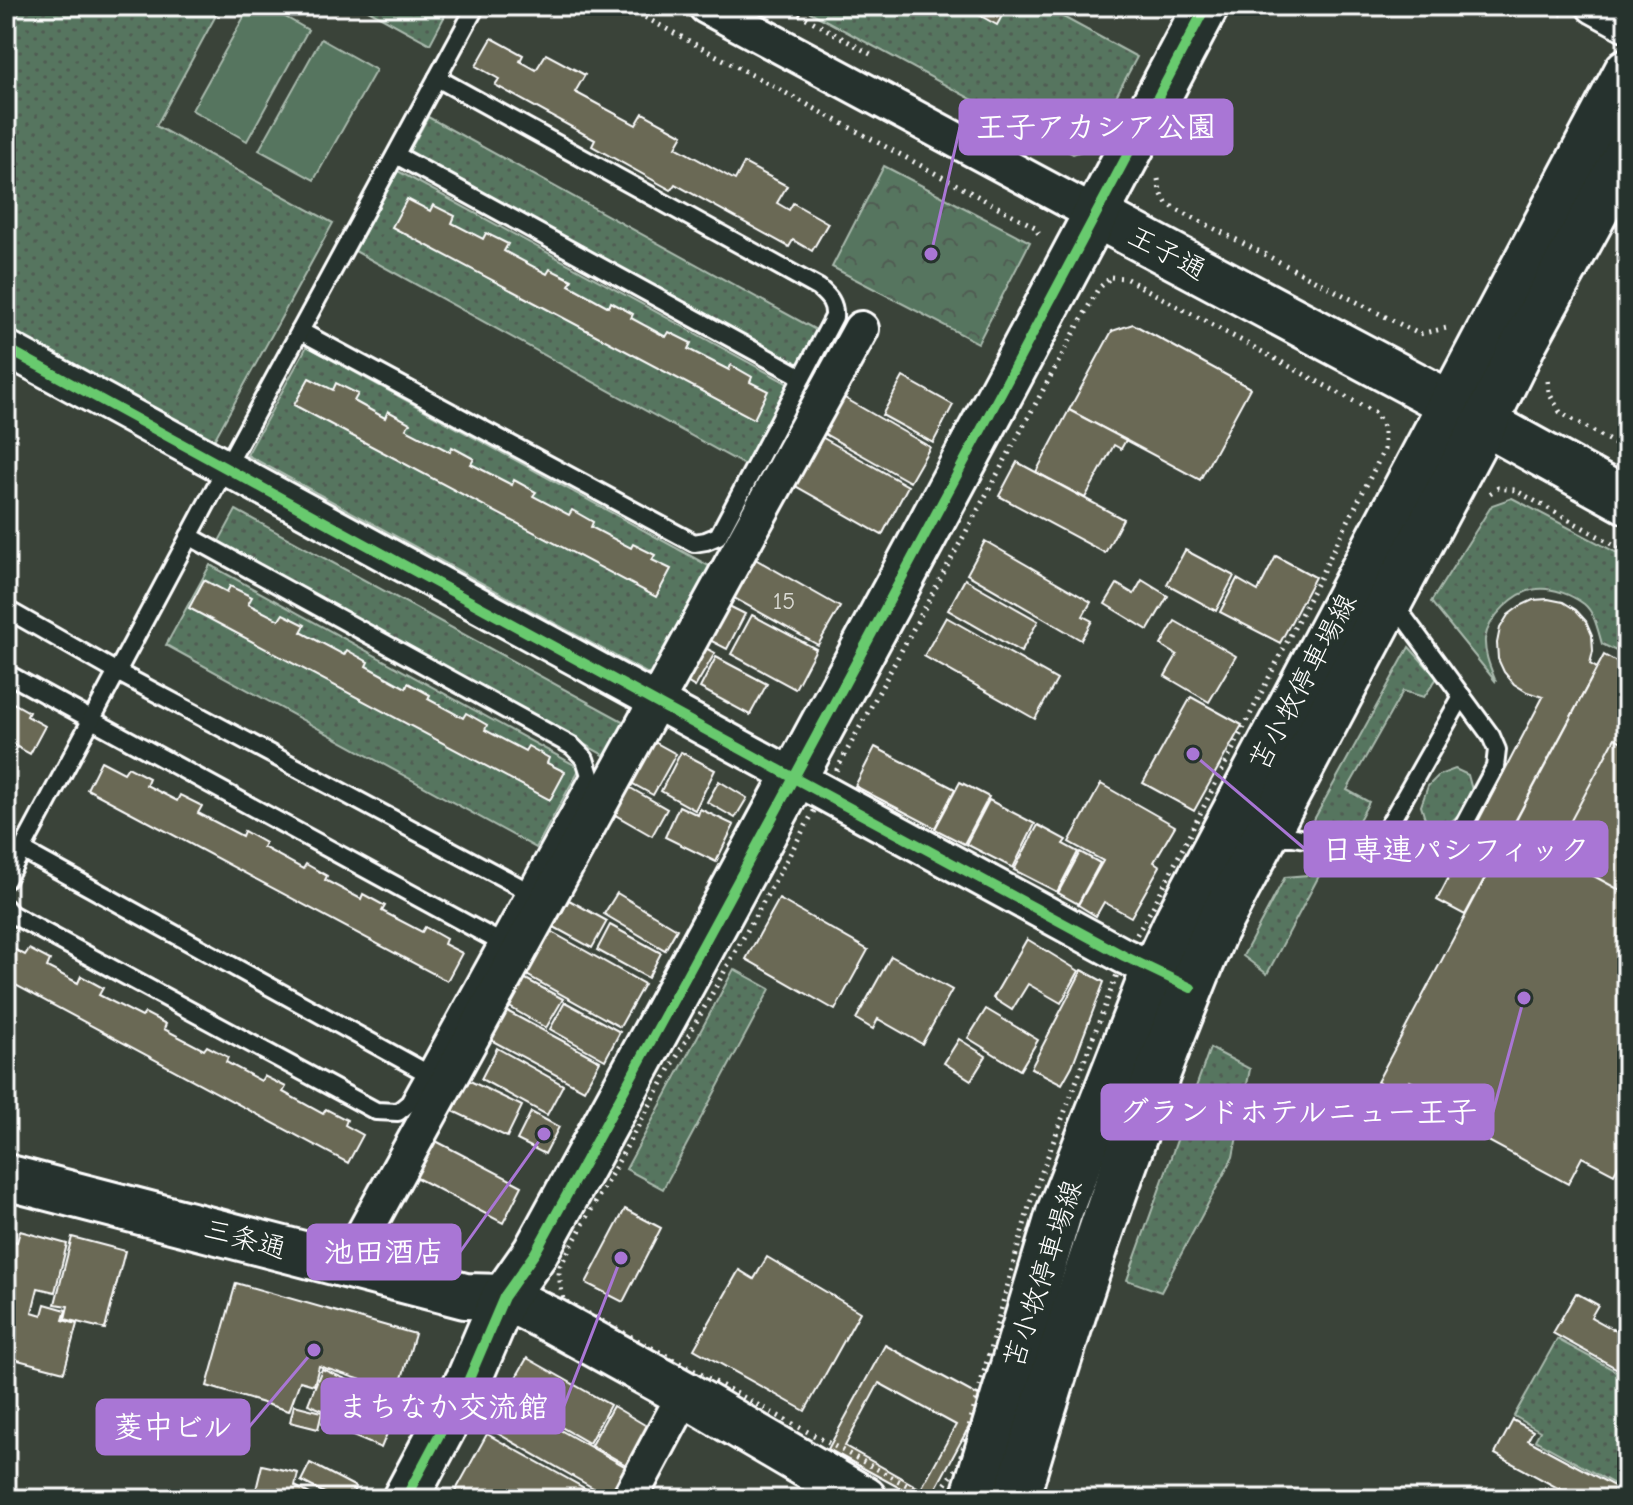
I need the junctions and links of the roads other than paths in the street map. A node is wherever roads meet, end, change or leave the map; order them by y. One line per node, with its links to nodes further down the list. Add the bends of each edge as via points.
1 (476, 6): 7 (lane)
2 (706, 6): 10 (street, 王子通)
3 (1206, 6): 10 (street)
4 (1583, 13): 5 (street)
5 (1627, 24)
6 (1627, 71): 15 (street, 苫小牧停車場線)
7 (437, 78): 9 (lane); 14 (lane, via 819,288 829,297 834,317)
8 (1627, 154): 15 (street, 苫小牧停車場線, via 1524,343)
9 (396, 155): 12 (lane); 14 (lane)
10 (1096, 215): 15 (street, 王子通); 26 (street)
11 (861, 329): 24 (street)
12 (300, 331): 14 (lane, via 694,543 718,536); 16 (lane)
13 (6, 348): 16 (street)
14 (802, 377)
15 (1468, 413): 17 (street, 王子通); 19 (street, 苫小牧停車場線); 34 (street, 苫小牧停車場線, via 1179,917)
16 (226, 468): 18 (lane); 24 (street)
17 (1627, 501)
18 (189, 536): 21 (lane); 31 (lane, via 572,746 585,759 590,775)
19 (1390, 601): 23 (lane); 27 (street, 苫小牧停車場線)
20 (6, 609): 21 (lane)
21 (117, 672): 25 (lane); 31 (lane)
22 (6, 673): 25 (lane)
23 (1462, 696): 29 (lane); 29 (lane, via 1497,750 1495,767 1453,845 1429,860)
24 (656, 702): 26 (street); 37 (street)
25 (91, 720): 28 (lane); 33 (lane)
26 (794, 778): 34 (street); 38 (street, via 535,1253)
27 (1264, 837): 29 (lane); 34 (street, 苫小牧停車場線, via 1215,930)
28 (22, 850): 30 (lane); 35 (lane)
29 (1374, 851)
30 (6, 880)
31 (526, 890): 33 (lane)
32 (6, 908): 35 (lane, via 376,1111 398,1112 409,1103)
33 (498, 941): 35 (lane)
34 (1173, 979): 43 (street, 苫小牧停車場線, via 1059,1213); 44 (street, 苫小牧停車場線)
35 (425, 1072)
36 (6, 1177): 37 (street, 三条通)
37 (346, 1266): 38 (street, 三条通, via 465,1296)
38 (504, 1297): 39 (street, 三条通); 40 (street, via 469,1379)
39 (685, 1394): 41 (street); 42 (street, 三条通)
40 (405, 1499)
41 (629, 1499)
42 (864, 1499)
43 (973, 1499)
44 (1016, 1499)

